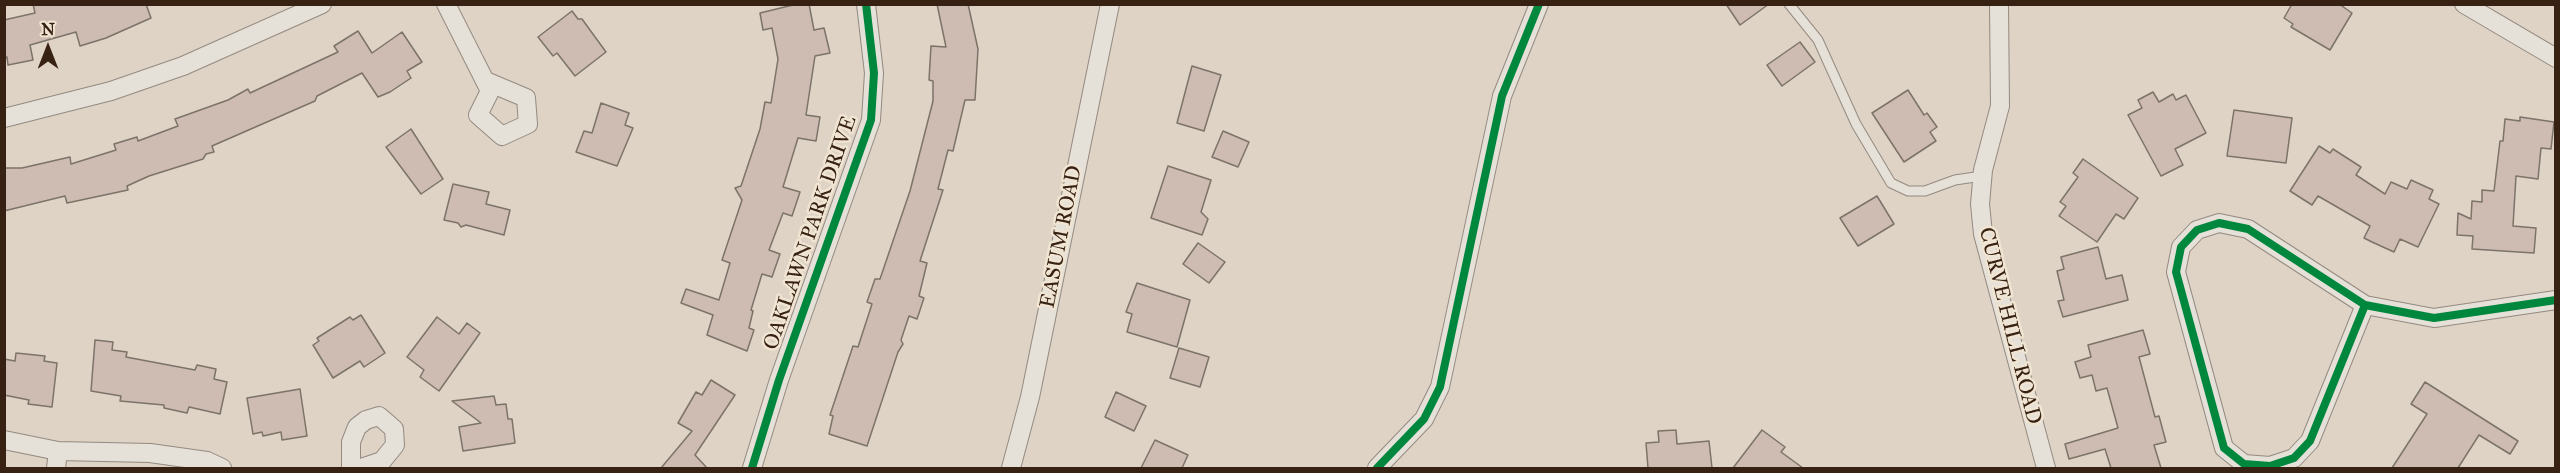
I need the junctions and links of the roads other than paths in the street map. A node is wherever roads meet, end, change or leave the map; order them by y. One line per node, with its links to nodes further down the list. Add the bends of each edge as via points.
1 (322, 4): 11 (street, via 173,69 111,91)
2 (446, 4): 10 (street, via 490,91 478,115 502,136 528,124 526,98)
3 (866, 4): 20 (street, OAKLAWN PARK DRIVE, via 874,73 871,120)
4 (1110, 4): 21 (street, EASUM ROAD, via 1030,397)
5 (1539, 4): 22 (street, via 1502,96 1440,387 1424,419)
6 (1789, 4): 12 (lane, via 1818,40 1857,124 1891,183 1908,191 1925,191 1955,180)
7 (1999, 4): 12 (street, CURVE HILL ROAD, via 2000,106)
8 (2464, 4): 9 (street)
9 (2556, 58)
10 (488, 82)
11 (4, 118)
12 (1982, 176): 23 (street, CURVE HILL ROAD, via 1983,234)
13 (2556, 300): 14 (street, via 2434,318)
14 (2365, 305): 14 (street, via 2248,229 2219,223 2197,230 2181,247 2176,272 2224,448 2244,464 2270,466 2294,458 2310,441)
15 (4, 440): 16 (street)
16 (57, 459): 17 (street, via 150,453 207,461)
17 (222, 468)
18 (351, 468): 19 (street, via 351,442 357,427 379,416 394,429 395,445 382,461)
19 (361, 468)
20 (752, 468)
21 (1011, 468)
22 (1377, 468)
23 (2046, 468)

